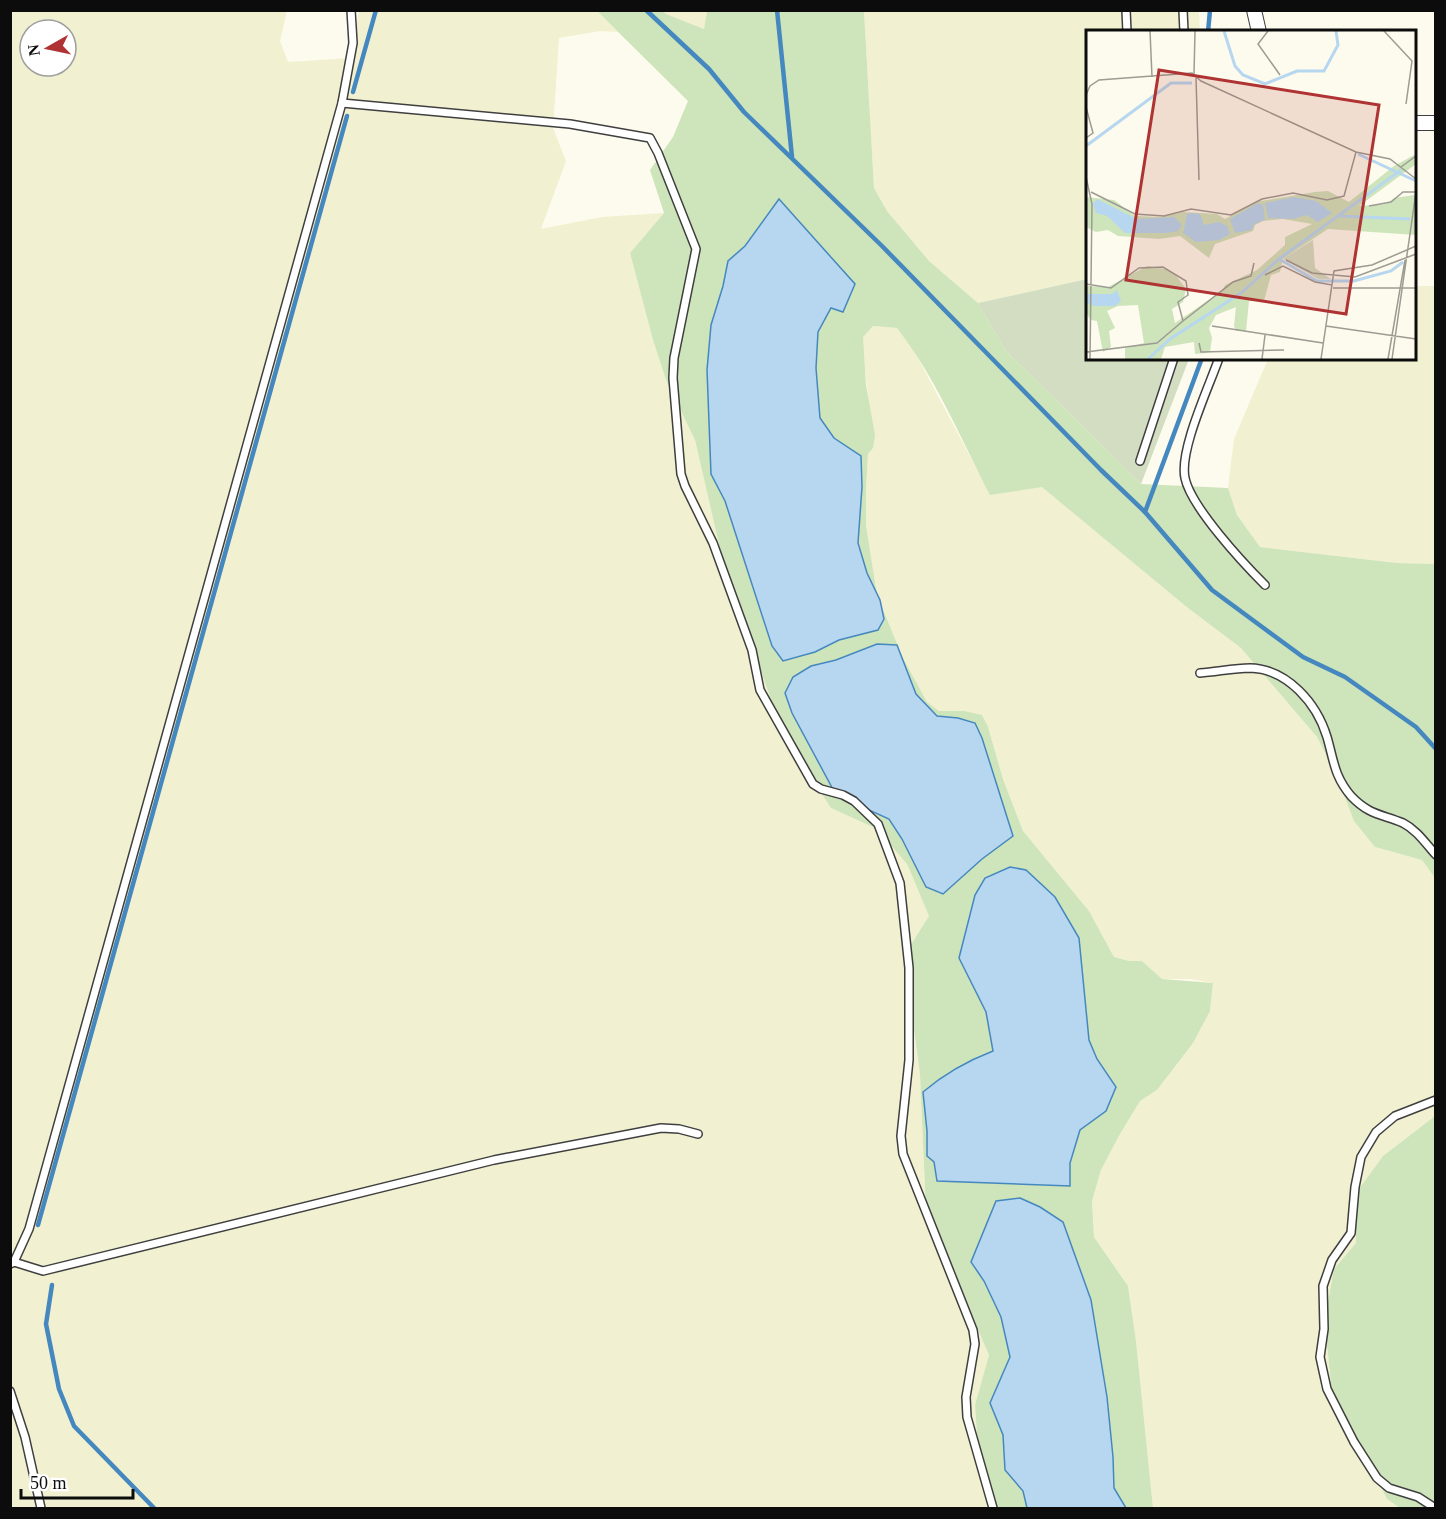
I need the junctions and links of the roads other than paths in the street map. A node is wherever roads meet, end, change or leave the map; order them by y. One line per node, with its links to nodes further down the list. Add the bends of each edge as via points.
1 (351, 10): 8 (lane, via 353,43)
2 (1126, 10): 5 (lane)
3 (1183, 10): 6 (lane)
4 (1254, 10): 7 (street)
5 (1127, 30)
6 (1184, 30)
7 (1259, 30)
8 (342, 103): 19 (lane, via 29,1229); 22 (lane, via 570,124 650,138 658,153 696,249 673,368 681,474 713,543 752,650 760,690 813,783 854,801 878,824 900,883 909,968 903,1154 973,1330 967,1417)
9 (1416, 123): 10 (street)
10 (1436, 123)
11 (1173, 360): 13 (lane)
12 (1218, 360): 14 (lane, via 1186,446 1185,478 1198,507)
13 (1140, 460)
14 (1265, 585)
15 (1200, 673): 16 (lane, via 1251,668 1288,680 1319,716 1332,763 1350,795 1365,810 1405,824)
16 (1436, 855)
17 (1436, 1100): 23 (lane, via 1395,1116 1376,1132 1361,1157 1351,1233 1332,1260 1323,1286 1320,1357 1327,1389 1377,1478 1389,1488 1418,1497)
18 (698, 1134): 19 (lane, via 661,1128 494,1160 43,1271)
19 (12, 1263)
20 (10, 1391): 21 (lane)
21 (41, 1509)
22 (993, 1509)
23 (1435, 1509)

